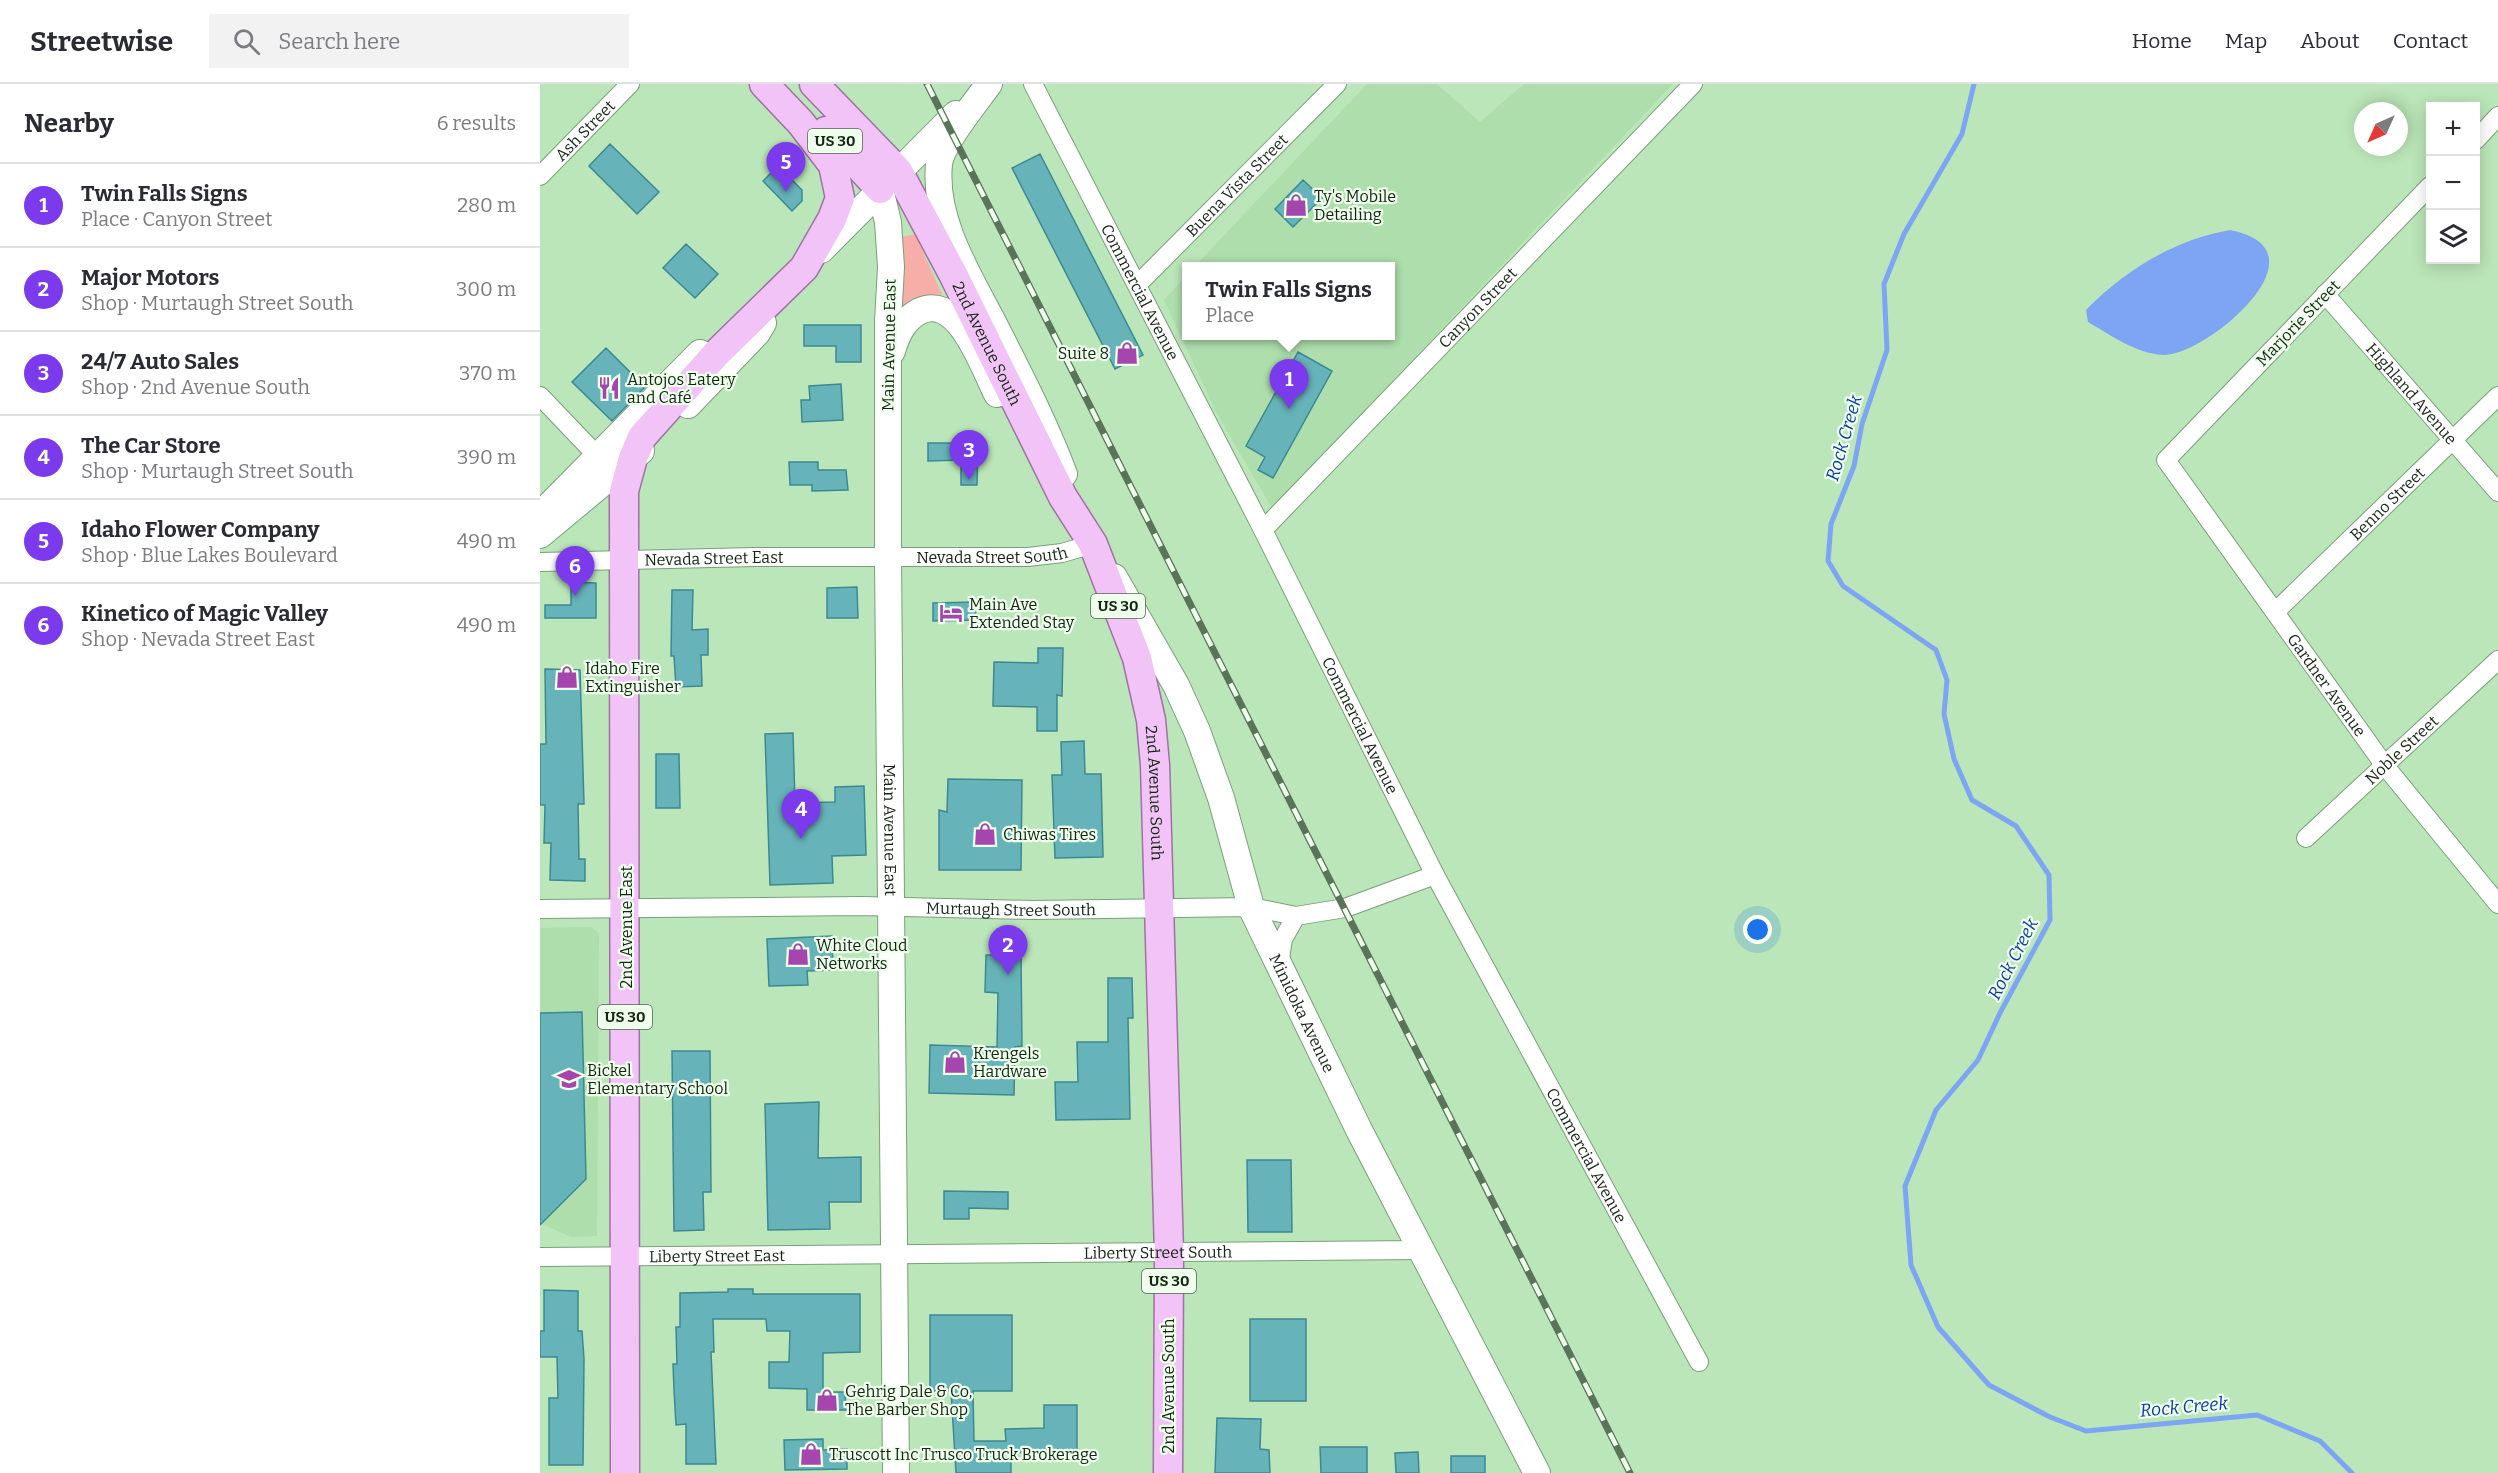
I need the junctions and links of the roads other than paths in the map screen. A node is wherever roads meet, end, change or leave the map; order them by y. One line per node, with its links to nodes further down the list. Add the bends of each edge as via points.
1 (630, 84): 11 (street, Ash Street)
2 (764, 84): 14 (main road, via 833,165 838,183 840,198 832,219)
3 (780, 84): 12 (main road, US 30)
4 (814, 84): 12 (main road, US 30)
5 (987, 84): 12 (street); 28 (street, Minidoka Avenue, via 939,162 943,212 955,245 1048,431)
6 (1033, 84): 15 (street, Commercial Avenue)
7 (1337, 84): 15 (street, Buena Vista Street)
8 (1693, 84): 26 (street, Canyon Street)
9 (2498, 116): 10 (street)
10 (2480, 135)
11 (540, 176)
12 (889, 180): 14 (street); 17 (street, Main Avenue East); 24 (main road, 2nd Avenue South / US 30, via 953,274)
13 (2426, 190): 16 (street, Marjorie Street)
14 (804, 268): 22 (main road, via 716,354)
15 (1137, 285): 26 (street, Commercial Avenue)
16 (2325, 294): 20 (street, Highland Avenue); 21 (street, Marjorie Street)
17 (888, 369): 24 (street, via 898,333 918,312 932,308 960,321 1018,434); 29 (street, Main Avenue East)
18 (540, 396): 22 (street)
19 (2498, 396): 20 (street, Benno Street)
20 (2452, 440): 23 (street, Highland Avenue); 32 (street, Benno Street)
21 (2166, 460): 32 (street, Gardner Avenue)
22 (617, 470): 25 (street); 27 (street); 30 (main road, 2nd Avenue East)
23 (2498, 492)
24 (1063, 497): 28 (main road, 2nd Avenue South / US 30)
25 (540, 515)
26 (1263, 530): 36 (street, Commercial Avenue)
27 (540, 535)
28 (1090, 537): 29 (street, Nevada Street South, via 1062,554); 39 (main road, 2nd Avenue South / US 30, via 1137,658 1151,720); 40 (street, Minidoka Avenue, via 1140,618 1197,731 1221,798)
29 (888, 556): 30 (street, Nevada Street East); 38 (street, Main Avenue East)
30 (625, 561): 31 (street, Nevada Street East); 42 (main road, 2nd Avenue East / US 30)
31 (540, 562)
32 (2275, 612): 34 (street, Gardner Avenue)
33 (2498, 660): 34 (street, Noble Street)
34 (2385, 766): 35 (street, Noble Street); 37 (street, Gardner Avenue)
35 (2306, 838)
36 (1435, 875): 43 (street, Murtaugh Street South, via 1345,908); 50 (street, Commercial Avenue)
37 (2498, 904)
38 (891, 907): 39 (street, Murtaugh Street South); 42 (street, Murtaugh Street South); 47 (street, Main Avenue East)
39 (1160, 907): 40 (street, Murtaugh Street South); 46 (main road, 2nd Avenue South / US 30)
40 (1251, 907): 43 (street, Murtaugh Street South); 44 (street, Minidoka Avenue)
41 (540, 909): 42 (street, Murtaugh Street South)
42 (626, 910): 48 (main road, 2nd Avenue East / US 30)
43 (1296, 915): 44 (street, via 1283,939)
44 (1279, 965): 45 (street, Minidoka Avenue)
45 (1421, 1250): 46 (street, Liberty Street South); 54 (street, Minidoka Avenue)
46 (1169, 1253): 47 (street, Liberty Street South); 53 (main road, 2nd Avenue South / US 30)
47 (894, 1254): 48 (street, Liberty Street East); 52 (street, Main Avenue East)
48 (623, 1256): 49 (street, Liberty Street East); 51 (main road, 2nd Avenue East / US 30)
49 (540, 1257)
50 (1699, 1362)
51 (625, 1473)
52 (896, 1473)
53 (1168, 1473)
54 (1537, 1473)

